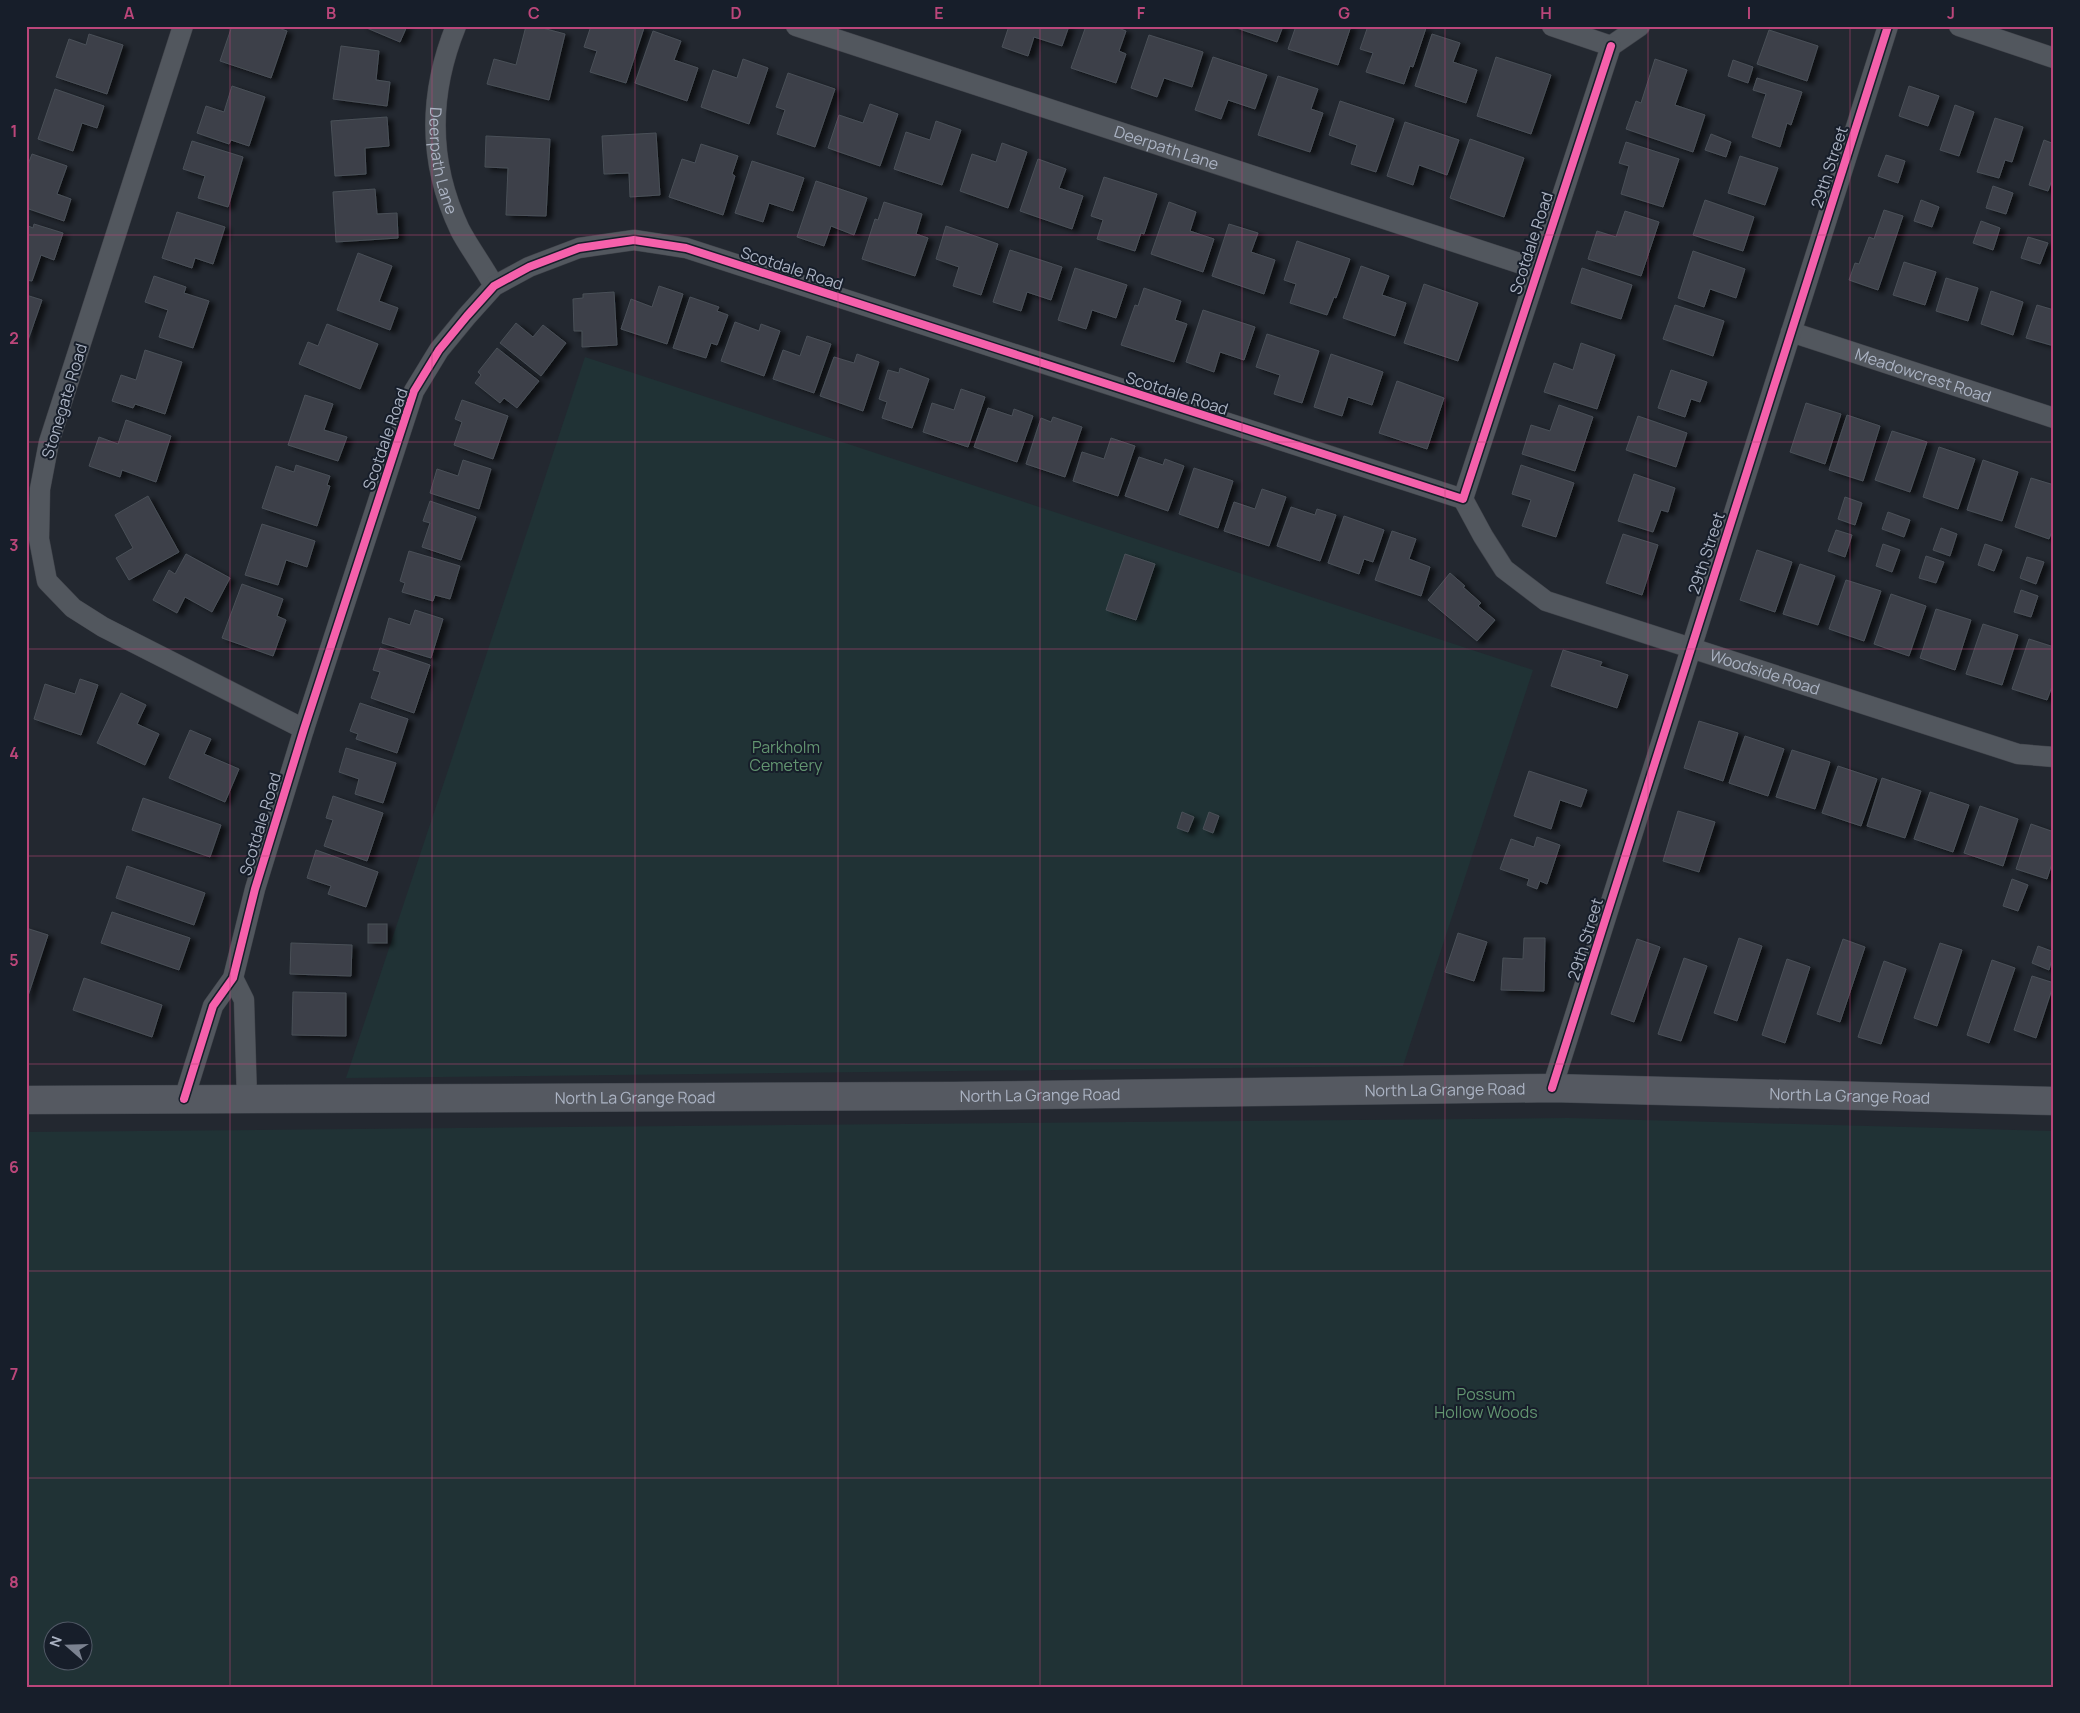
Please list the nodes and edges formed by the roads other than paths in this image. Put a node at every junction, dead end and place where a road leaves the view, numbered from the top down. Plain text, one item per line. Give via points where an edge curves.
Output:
1 (183, 26) edge
2 (456, 26) edge
3 (796, 26) edge
4 (1552, 26) edge
5 (1640, 26) edge
6 (1888, 26) edge
7 (1960, 26) edge
8 (1611, 46) junction
9 (2054, 58) edge
10 (1537, 269) junction
11 (494, 286) junction
12 (1791, 332) junction
13 (2054, 418) edge
14 (1463, 500) junction
15 (1690, 648) junction
16 (304, 730) junction
17 (2054, 757) edge
18 (233, 978) junction
19 (1552, 1088) junction
20 (247, 1099) junction
21 (26, 1100) edge
22 (184, 1100) junction
23 (2054, 1101) edge

1 - 16 street, Stonegate Road via 49,442 40,489 39,538 47,581 73,608 103,627
2 - 11 street, Deerpath Lane via 440,75 436,104 439,169 460,230
3 - 10 street, Deerpath Lane
4 - 8 street
5 - 8 street
6 - 12 street, 29th Street
7 - 9 street
8 - 10 street, Scotdale Road
10 - 14 street, Scotdale Road
11 - 14 street, Scotdale Road via 529,267 579,248 634,240 686,248
11 - 16 street, Scotdale Road via 439,350 414,391
12 - 13 street, Meadowcrest Road
12 - 15 street, 29th Street
14 - 15 street, Woodside Road via 1504,569 1546,601
15 - 17 street, Woodside Road via 2018,754
15 - 19 street, 29th Street
16 - 18 street, Scotdale Road via 255,889
18 - 20 street via 244,1000
18 - 22 street, Scotdale Road via 213,1006
19 - 20 main road, North La Grange Road via 970,1096
19 - 23 main road, North La Grange Road
20 - 22 main road, North La Grange Road
21 - 22 main road, North La Grange Road

